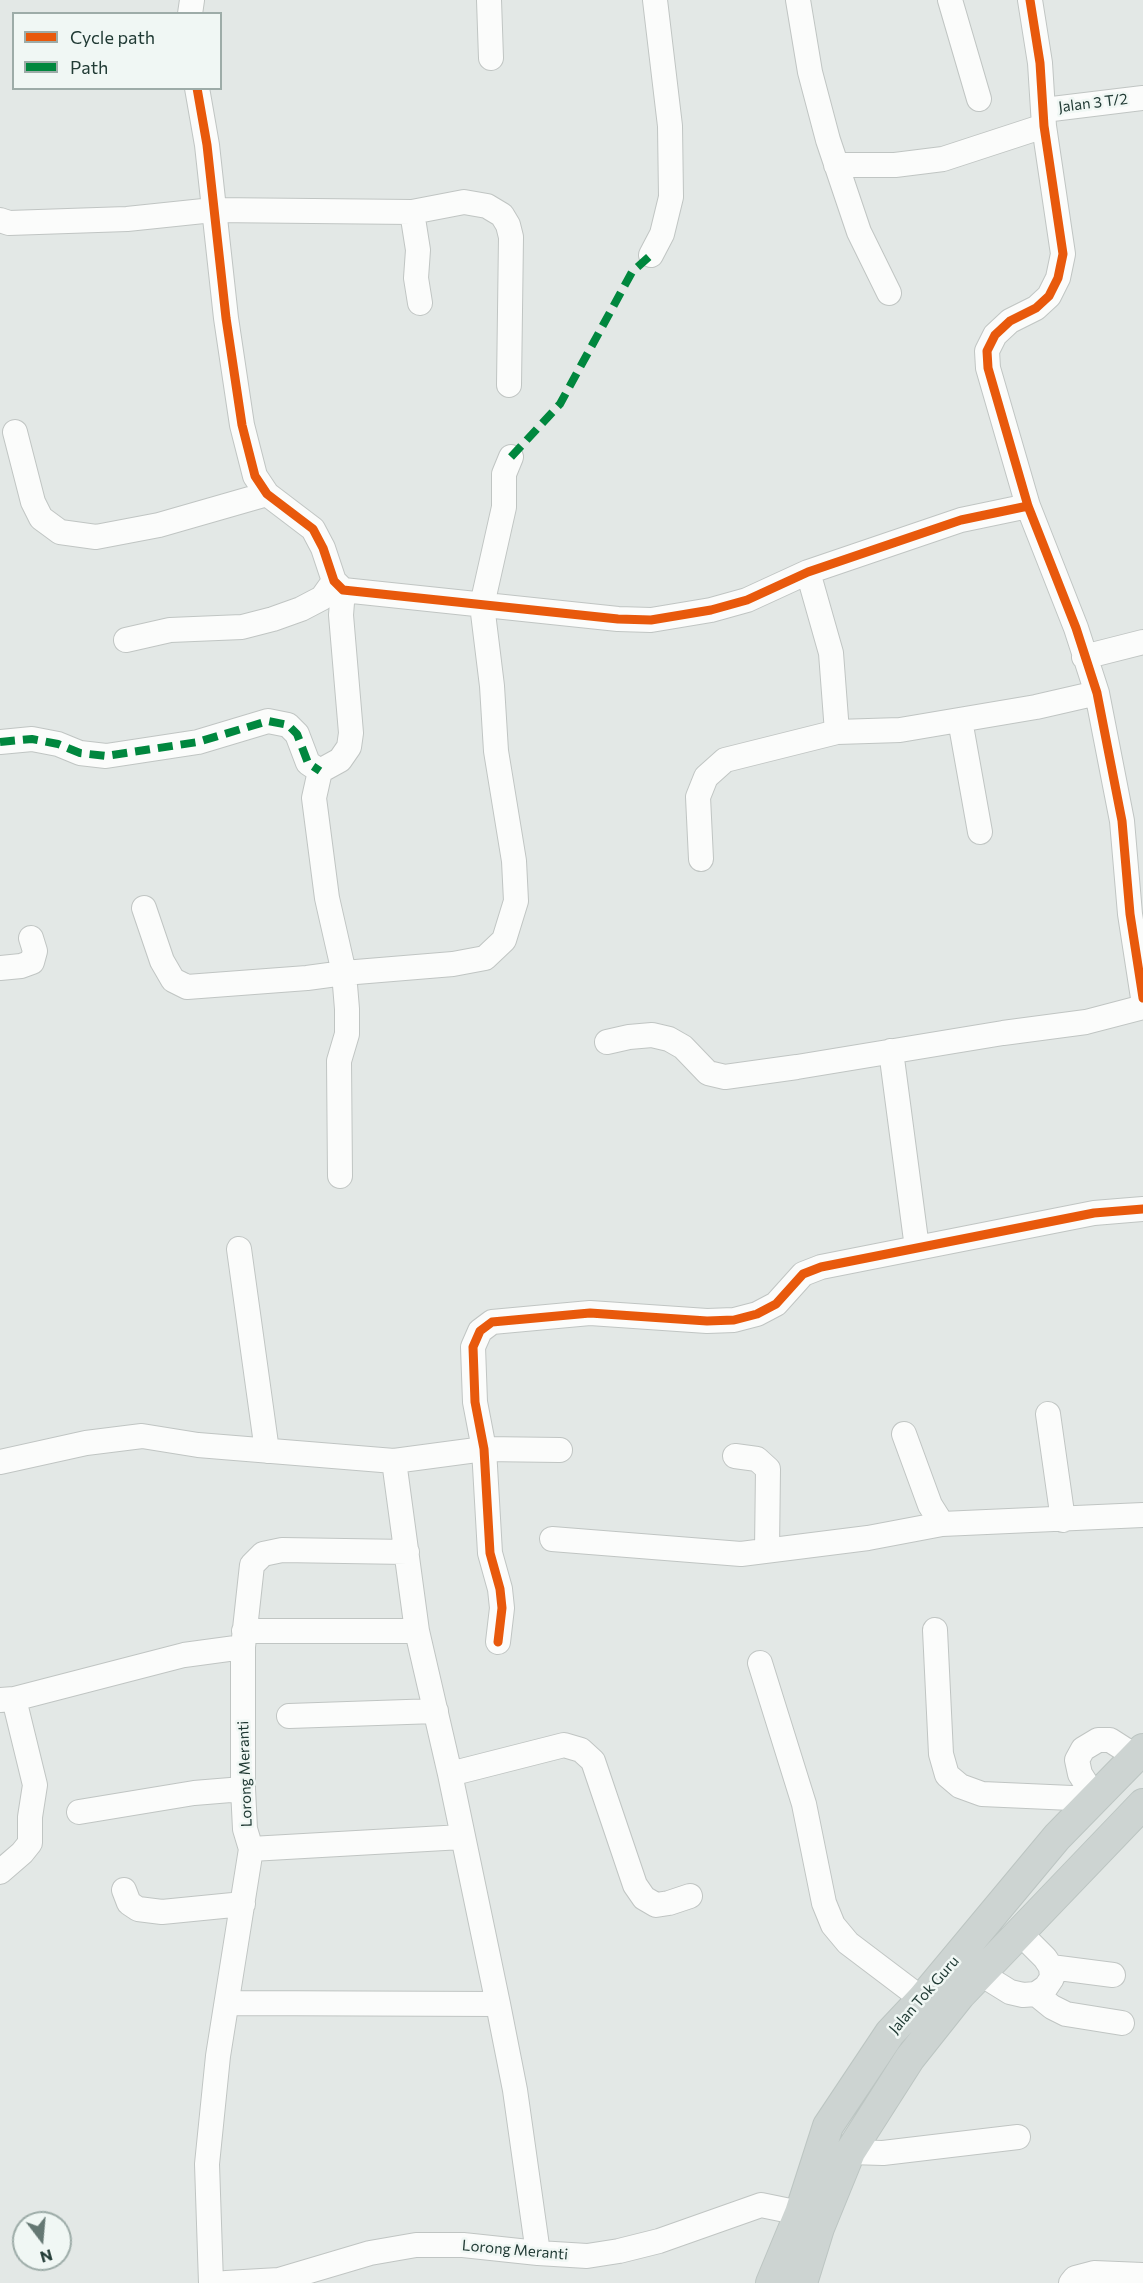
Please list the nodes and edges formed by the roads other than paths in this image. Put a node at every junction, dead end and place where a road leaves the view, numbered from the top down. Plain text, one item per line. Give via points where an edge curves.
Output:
1 (489, 0) edge
2 (655, 0) edge
3 (798, 0) edge
4 (950, 0) edge
5 (1029, 0) edge
6 (491, 58) dead end
7 (197, 90) edge
8 (1143, 98) edge
9 (979, 99) dead end
10 (1044, 118) junction
11 (836, 165) junction
12 (213, 210) junction
13 (411, 212) junction
14 (0, 220) edge
15 (651, 255) dead end
16 (889, 293) dead end
17 (420, 303) dead end
18 (509, 385) dead end
19 (15, 432) dead end
20 (511, 457) dead end
21 (267, 494) junction
22 (1028, 506) junction
23 (808, 572) junction
24 (338, 585) junction
25 (482, 605) junction
26 (126, 640) dead end
27 (1143, 642) edge
28 (1084, 657) junction
29 (1097, 693) junction
30 (960, 720) junction
31 (837, 732) junction
32 (0, 742) edge
33 (320, 771) junction
34 (980, 832) dead end
35 (701, 859) dead end
36 (144, 908) dead end
37 (1137, 913) edge
38 (31, 938) dead end
39 (0, 968) edge
40 (344, 973) junction
41 (1143, 998) edge
42 (1143, 1007) edge
43 (607, 1042) dead end
44 (891, 1051) junction
45 (340, 1176) dead end
46 (1143, 1209) edge
47 (917, 1248) junction
48 (239, 1249) dead end
49 (1048, 1414) dead end
50 (904, 1434) dead end
51 (484, 1449) junction
52 (560, 1450) dead end
53 (267, 1451) junction
54 (735, 1456) dead end
55 (394, 1461) junction
56 (0, 1462) edge
57 (1143, 1515) edge
58 (1063, 1520) junction
59 (942, 1524) junction
60 (552, 1539) dead end
61 (767, 1550) junction
62 (407, 1552) junction
63 (417, 1630) junction
64 (935, 1630) dead end
65 (244, 1639) junction
66 (498, 1642) dead end
67 (760, 1663) dead end
68 (7, 1699) edge
69 (436, 1711) junction
70 (289, 1716) dead end
71 (1139, 1752) edge
72 (450, 1774) junction
73 (243, 1789) junction
74 (1096, 1797) junction
75 (1143, 1804) edge
76 (79, 1812) dead end
77 (462, 1837) junction
78 (251, 1849) junction
79 (0, 1872) edge
80 (124, 1890) dead end
81 (690, 1896) dead end
82 (243, 1904) junction
83 (1020, 1933) junction
84 (1051, 1967) junction
85 (981, 1974) junction
86 (1113, 1975) dead end
87 (1036, 1994) junction
88 (922, 1999) junction
89 (227, 2003) junction
90 (498, 2004) junction
91 (1122, 2023) dead end
92 (1018, 2137) dead end
93 (850, 2152) junction
94 (800, 2213) junction
95 (538, 2253) junction
96 (1143, 2275) edge
97 (280, 2281) edge
98 (211, 2283) edge
99 (226, 2283) edge
100 (771, 2283) edge
101 (802, 2283) edge
102 (1071, 2283) edge

1 - 6 street
2 - 15 street via 670,126 671,197 662,234
3 - 11 street via 810,72
4 - 9 street
5 - 10 street
7 - 12 street
8 - 10 street, Jalan 3 T/2
10 - 11 street, Jalan 3 T/2 via 944,159 895,165
10 - 22 street via 1063,254 1058,278 1049,296 1036,308 1010,321 995,335 987,351 988,368
11 - 16 street via 860,232
12 - 13 street
12 - 14 street via 127,219 9,223
12 - 21 street via 242,425 255,476
13 - 17 street via 418,250 416,278
13 - 18 street via 464,202 487,206 502,215 508,225
19 - 21 street via 33,502 41,518 60,532 96,537 159,525
20 - 25 street via 504,474 504,507
21 - 24 street via 313,529
22 - 23 street via 962,520
22 - 28 street
23 - 25 street via 747,600 651,620
23 - 31 street via 831,653
24 - 25 street
24 - 26 street via 301,609 273,619 242,627 171,630
24 - 33 street via 351,733 349,747 340,760
25 - 40 street via 496,752 514,861 516,901 504,940 485,958
27 - 28 street
28 - 29 street
29 - 30 street
29 - 37 street
30 - 31 street via 900,730
30 - 34 street
31 - 35 street via 725,760 706,777 698,797
32 - 33 street via 32,739 106,756 198,742 268,721 288,725 297,734 308,763
33 - 40 street via 315,798 327,898
36 - 40 street via 162,961 173,980 187,987
37 - 41 street
38 - 39 street via 32,962
40 - 45 street via 347,1034 339,1061
42 - 44 street via 1086,1022
43 - 44 street via 652,1035 669,1039 683,1047 708,1073 725,1077
44 - 47 street
46 - 47 street via 1094,1213
47 - 51 street via 803,1274 776,1304 734,1320 590,1313 492,1322 480,1330 473,1347 475,1402
48 - 53 street
49 - 58 street
50 - 59 street via 930,1505
51 - 52 street
51 - 55 street
51 - 66 street via 490,1552 501,1598
53 - 55 street
53 - 56 street via 142,1436 86,1443
54 - 61 street via 757,1459 768,1469
55 - 62 street
57 - 58 street
58 - 59 street
59 - 61 street
60 - 61 street via 741,1554
62 - 63 street
62 - 65 street, Lorong Meranti via 282,1550 264,1554 252,1565
63 - 65 street
63 - 69 street
64 - 74 street via 941,1754 947,1775 960,1786 982,1794
65 - 68 street
65 - 73 street, Lorong Meranti
67 - 88 street via 804,1804 824,1903 833,1925 848,1943
68 - 79 street via 35,1785 30,1843
69 - 70 street
69 - 72 street
71 - 74 main road, Jalan Tok Guru
71 - 74 street via 1110,1740 1098,1740 1083,1749 1077,1760 1080,1774
72 - 77 street
72 - 81 street via 564,1745 580,1750 593,1761 644,1898 656,1905
73 - 76 street
73 - 78 street, Lorong Meranti via 245,1829
74 - 88 main road, Jalan Tok Guru via 1057,1837
75 - 83 main road, Jalan Tok Guru
77 - 78 street
77 - 90 street
78 - 82 street, Lorong Meranti
80 - 82 street via 129,1903 138,1909 162,1912
82 - 89 street, Lorong Meranti
83 - 84 street
83 - 85 main road, Jalan Tok Guru
84 - 86 street
84 - 87 street via 1052,1978
85 - 87 street via 1010,1992
85 - 93 main road, Jalan Tok Guru via 910,2058
87 - 91 street via 1066,2014
88 - 94 main road, Jalan Tok Guru via 890,2033 828,2126
89 - 90 street
89 - 98 street, Lorong Meranti via 207,2164
90 - 95 street via 515,2090
92 - 93 street via 883,2153
93 - 101 main road, Jalan Tok Guru
94 - 95 street, Lorong Meranti via 761,2205 619,2251 587,2256
94 - 100 main road, Jalan Tok Guru
95 - 97 street, Lorong Meranti via 463,2245 416,2245 370,2253
96 - 102 street via 1094,2272
97 - 99 street, Lorong Meranti

